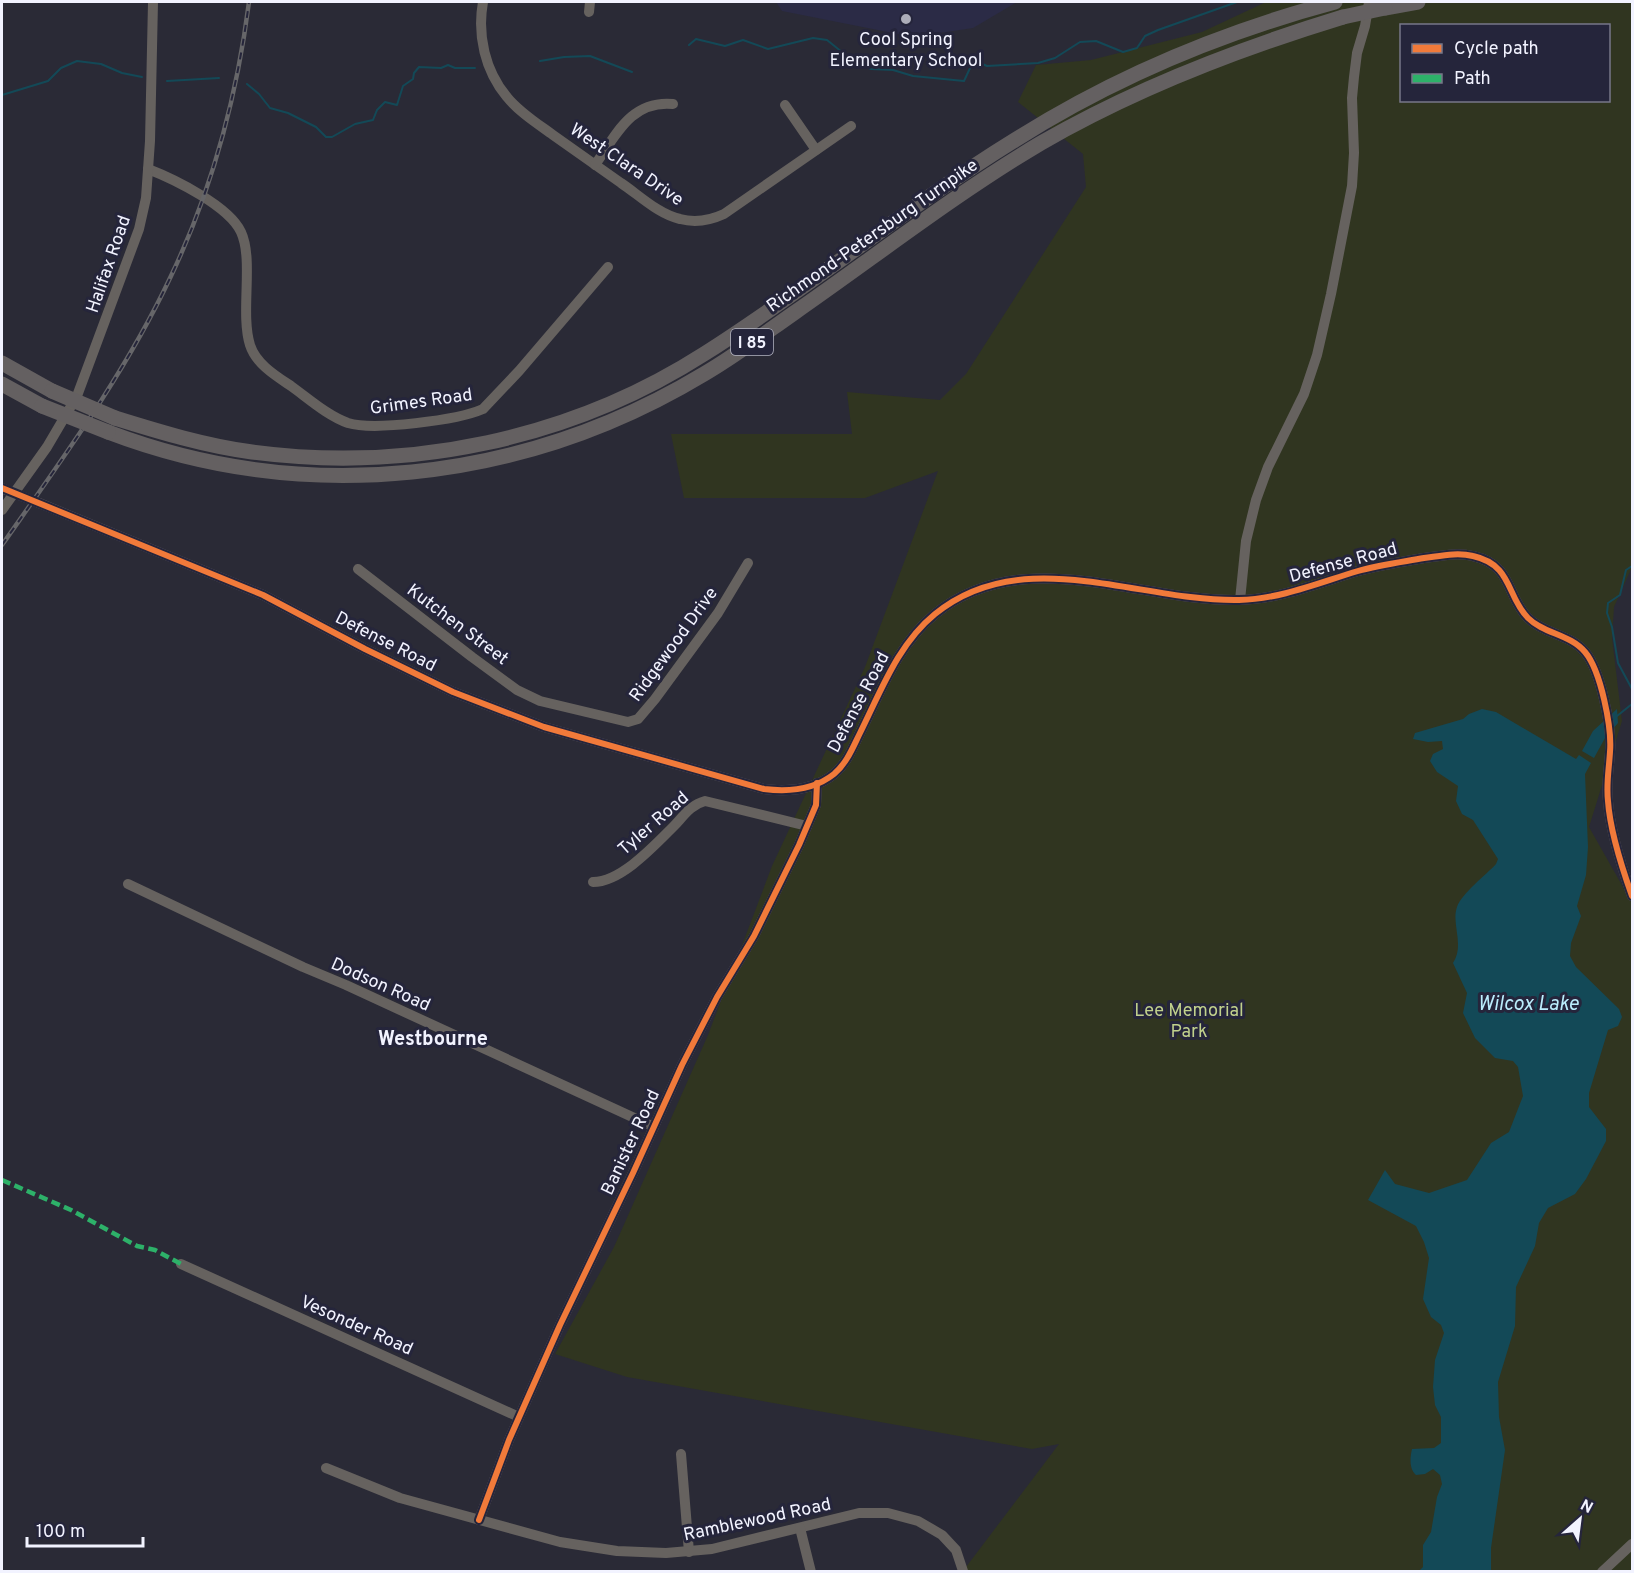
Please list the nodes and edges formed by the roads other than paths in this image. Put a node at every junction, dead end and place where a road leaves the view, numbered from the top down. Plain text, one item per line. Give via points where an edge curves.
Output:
1 (153, 2) edge
2 (483, 2) edge
3 (1335, 2) edge
4 (1369, 2) edge
5 (1418, 2) edge
6 (673, 104) dead end
7 (785, 105) dead end
8 (851, 126) dead end
9 (816, 150) junction
10 (595, 165) junction
11 (148, 169) junction
12 (608, 267) dead end
13 (2, 363) edge
14 (2, 384) edge
15 (39, 503) tunnel mouth
16 (2, 510) edge
17 (748, 563) dead end
18 (358, 569) dead end
19 (1240, 600) junction
20 (540, 701) junction
21 (531, 722) junction
22 (817, 783) junction
23 (807, 826) junction
24 (593, 882) dead end
25 (128, 884) dead end
26 (1632, 896) edge
27 (654, 1127) junction
28 (181, 1264) dead end
29 (519, 1417) junction
30 (681, 1454) dead end
31 (326, 1467) dead end
32 (479, 1520) junction
33 (800, 1528) junction
34 (1632, 1544) edge
35 (689, 1552) junction
36 (963, 1571) edge
37 (811, 1572) edge
38 (1602, 1572) edge

1 - 11 street, Halifax Road
2 - 10 street, West Clara Drive via 481,25 486,56 507,98
3 - 13 highway, Richmond-Petersburg Turnpike / I 85, bridge via 1207,44 1067,109 967,171 704,355 638,391 573,418 510,437 394,457 333,458 222,447 115,418 52,391
4 - 19 street via 1352,98 1352,186 1329,305 1304,394 1256,500 1246,541
5 - 14 highway, Richmond-Petersburg Turnpike / I 85, bridge via 1342,17 1230,54 1170,78 1073,126 971,188 706,373 633,413 555,443 480,463 395,474 280,473 146,447 42,406
6 - 10 street via 641,109
7 - 9 street
8 - 9 street, West Clara Drive
9 - 10 street, West Clara Drive via 738,206 715,218 691,221 670,216
11 - 12 street, Grimes Road via 204,197 241,232 249,341 254,356 337,418 357,425 442,419 483,409
11 - 16 street, Halifax Road via 139,229 72,405
15 - 21 street, Defense Road via 263,595 431,682
17 - 20 street, Ridgewood Drive via 718,613 638,719 626,722
18 - 20 street, Kutchen Street via 517,690
19 - 22 street, Defense Road via 1038,579 999,582 968,593 936,614 909,641 847,758 836,773
19 - 26 street, Defense Road via 1286,594 1381,566 1446,555 1471,555 1495,566 1526,616 1570,640 1584,651 1596,670 1610,752 1609,810
20 - 21 street
21 - 22 street, Defense Road via 764,789 788,790
22 - 23 street, Banister Road via 816,805
23 - 24 street, Tyler Road via 705,801 692,807 615,877
23 - 27 street, Banister Road via 754,936 702,1025
25 - 27 street, Dodson Road
27 - 29 street, Banister Road
28 - 29 street, Vesonder Road
29 - 32 street, Banister Road
30 - 35 street
31 - 32 street, Ramblewood Road via 400,1498
32 - 35 street, Ramblewood Road via 589,1548
33 - 35 street, Ramblewood Road
33 - 36 street, Ramblewood Road via 859,1513 904,1516 932,1528 950,1542
33 - 37 street
34 - 38 street

